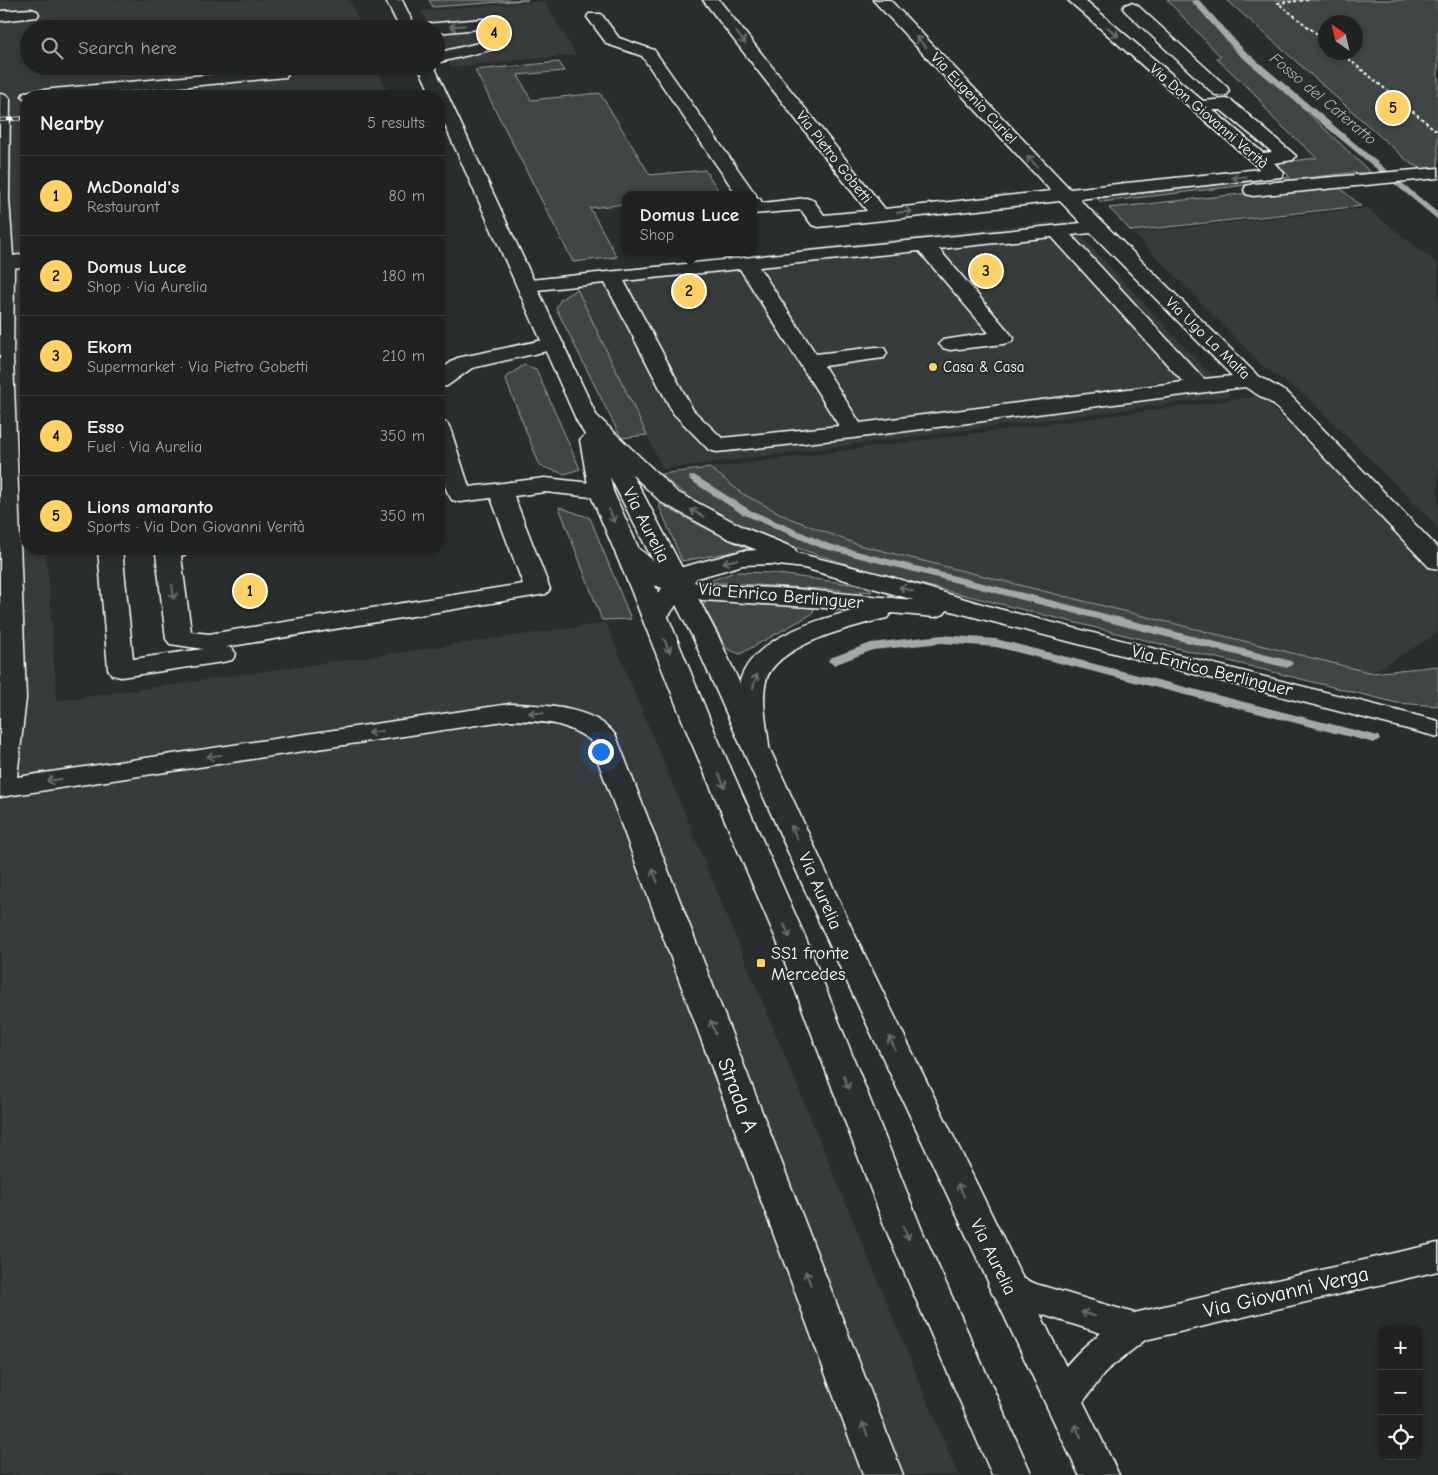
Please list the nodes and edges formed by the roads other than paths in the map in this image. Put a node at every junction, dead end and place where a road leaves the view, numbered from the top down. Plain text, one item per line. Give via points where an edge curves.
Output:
1 (710, 0) edge
2 (881, 0) edge
3 (1076, 0) edge
4 (398, 1) edge
5 (1131, 8) dead end
6 (30, 14) dead end
7 (0, 16) edge
8 (595, 17) dead end
9 (405, 20) edge
10 (445, 27) edge
11 (1179, 52) junction
12 (445, 56) edge
13 (1140, 56) junction
14 (217, 75) edge
15 (430, 75) edge
16 (84, 90) edge
17 (216, 90) edge
18 (437, 90) edge
19 (1221, 91) dead end
20 (20, 97) edge
21 (0, 99) edge
22 (1198, 106) junction
23 (445, 107) edge
24 (1258, 159) junction
25 (1438, 173) edge
26 (744, 191) edge
27 (0, 199) edge
28 (1072, 202) junction
29 (757, 209) edge
30 (880, 215) junction
31 (1096, 226) junction
32 (1056, 230) junction
33 (924, 244) junction
34 (10, 262) edge
35 (746, 263) junction
36 (612, 277) junction
37 (527, 285) junction
38 (553, 344) junction
39 (950, 344) dead end
40 (876, 353) dead end
41 (1, 359) edge
42 (810, 361) junction
43 (445, 377) edge
44 (1248, 380) junction
45 (1198, 386) junction
46 (587, 419) junction
47 (853, 431) junction
48 (445, 465) edge
49 (500, 490) junction
50 (601, 491) junction
51 (450, 496) edge
52 (627, 551) junction
53 (110, 555) edge
54 (168, 555) edge
55 (805, 561) junction
56 (1438, 562) edge
57 (4, 565) edge
58 (677, 585) junction
59 (930, 609) junction
60 (391, 613) junction
61 (986, 613) junction
62 (654, 616) junction
63 (1438, 729) edge
64 (755, 746) junction
65 (1, 788) edge
66 (1438, 1257) edge
67 (1006, 1285) junction
68 (1134, 1328) junction
69 (1063, 1399) junction
70 (883, 1475) edge
71 (1012, 1475) edge
72 (1099, 1475) edge

1 -> 30 street, Via Pietro Gobetti
28 -> 2 street, Via Eugenio Curiel
3 -> 13 street, Via Don Giovanni Verità
4 - 9 street
5 - 11 street
6 - 7 street
8 - 26 street via 612,41 648,53
12 -> 10 street via 492,45 484,24
11 - 13 street
11 - 19 street
13 - 22 street, Via Don Giovanni Verità
14 - 16 street
14 - 17 street
15 - 18 street, Via Aurelia
20 - 21 street
21 - 27 street
22 - 24 street, Via Don Giovanni Verità
22 - 24 street via 1226,104 1287,156
23 - 37 street, Via Aurelia
24 -> 28 street, Via Don Giovanni Verità via 1275,173
25 - 28 street
27 - 34 street
30 -> 28 street, Via Pietro Gobetti
28 - 31 street, Via Ugo La Malfa
29 - 30 street via 806,204 819,221
31 - 32 street
31 - 44 street, Via Ugo La Malfa
32 - 33 street
32 - 45 street
33 - 35 street
33 - 39 street via 1004,338
34 - 41 street
35 - 36 street
35 - 42 street
36 - 37 street
36 - 47 street via 684,413 718,445
37 - 38 street, Via Aurelia
38 - 43 street via 465,363
38 - 46 street, Via Aurelia
40 - 42 street
41 - 57 street
42 - 47 street
44 - 45 street
44 - 56 street, Via Ugo La Malfa via 1281,399
45 - 47 street
46 - 50 street, Via Aurelia
55 -> 46 street, Via Enrico Berlinguer via 736,533 669,497
46 - 58 street, Via Aurelia via 628,488
48 - 51 street
49 - 50 street via 545,485
49 - 51 street
49 - 60 street via 536,589
50 -> 52 street, Via Aurelia
52 - 58 street via 652,574
52 - 62 street, Via Aurelia
53 - 60 street via 120,669 328,639
54 -> 60 street via 179,639 209,642
55 -> 58 street, Via Enrico Berlinguer via 742,558 688,573
61 -> 55 street, Via Enrico Berlinguer
57 - 65 street via 13,698
58 - 59 street, Via Enrico Berlinguer via 702,592
58 - 62 street
58 - 64 street, Via Aurelia via 706,638
59 - 61 street, Via Enrico Berlinguer
64 -> 59 street, Via Enrico Berlinguer via 753,679 764,661 792,642 833,623 870,614
61 - 63 street, Via Enrico Berlinguer
62 -> 71 street, Via Aurelia via 791,940 904,1230
67 -> 64 street, Via Aurelia via 839,933
70 -> 65 street, Strada A via 602,736 584,723 553,714 510,712
66 - 68 street, Via Giovanni Verga
68 -> 67 street, Via Giovanni Verga via 1024,1295
67 - 69 street, Via Aurelia
68 - 69 street, Via Giovanni Verga via 1094,1359
72 -> 69 street, Via Aurelia

